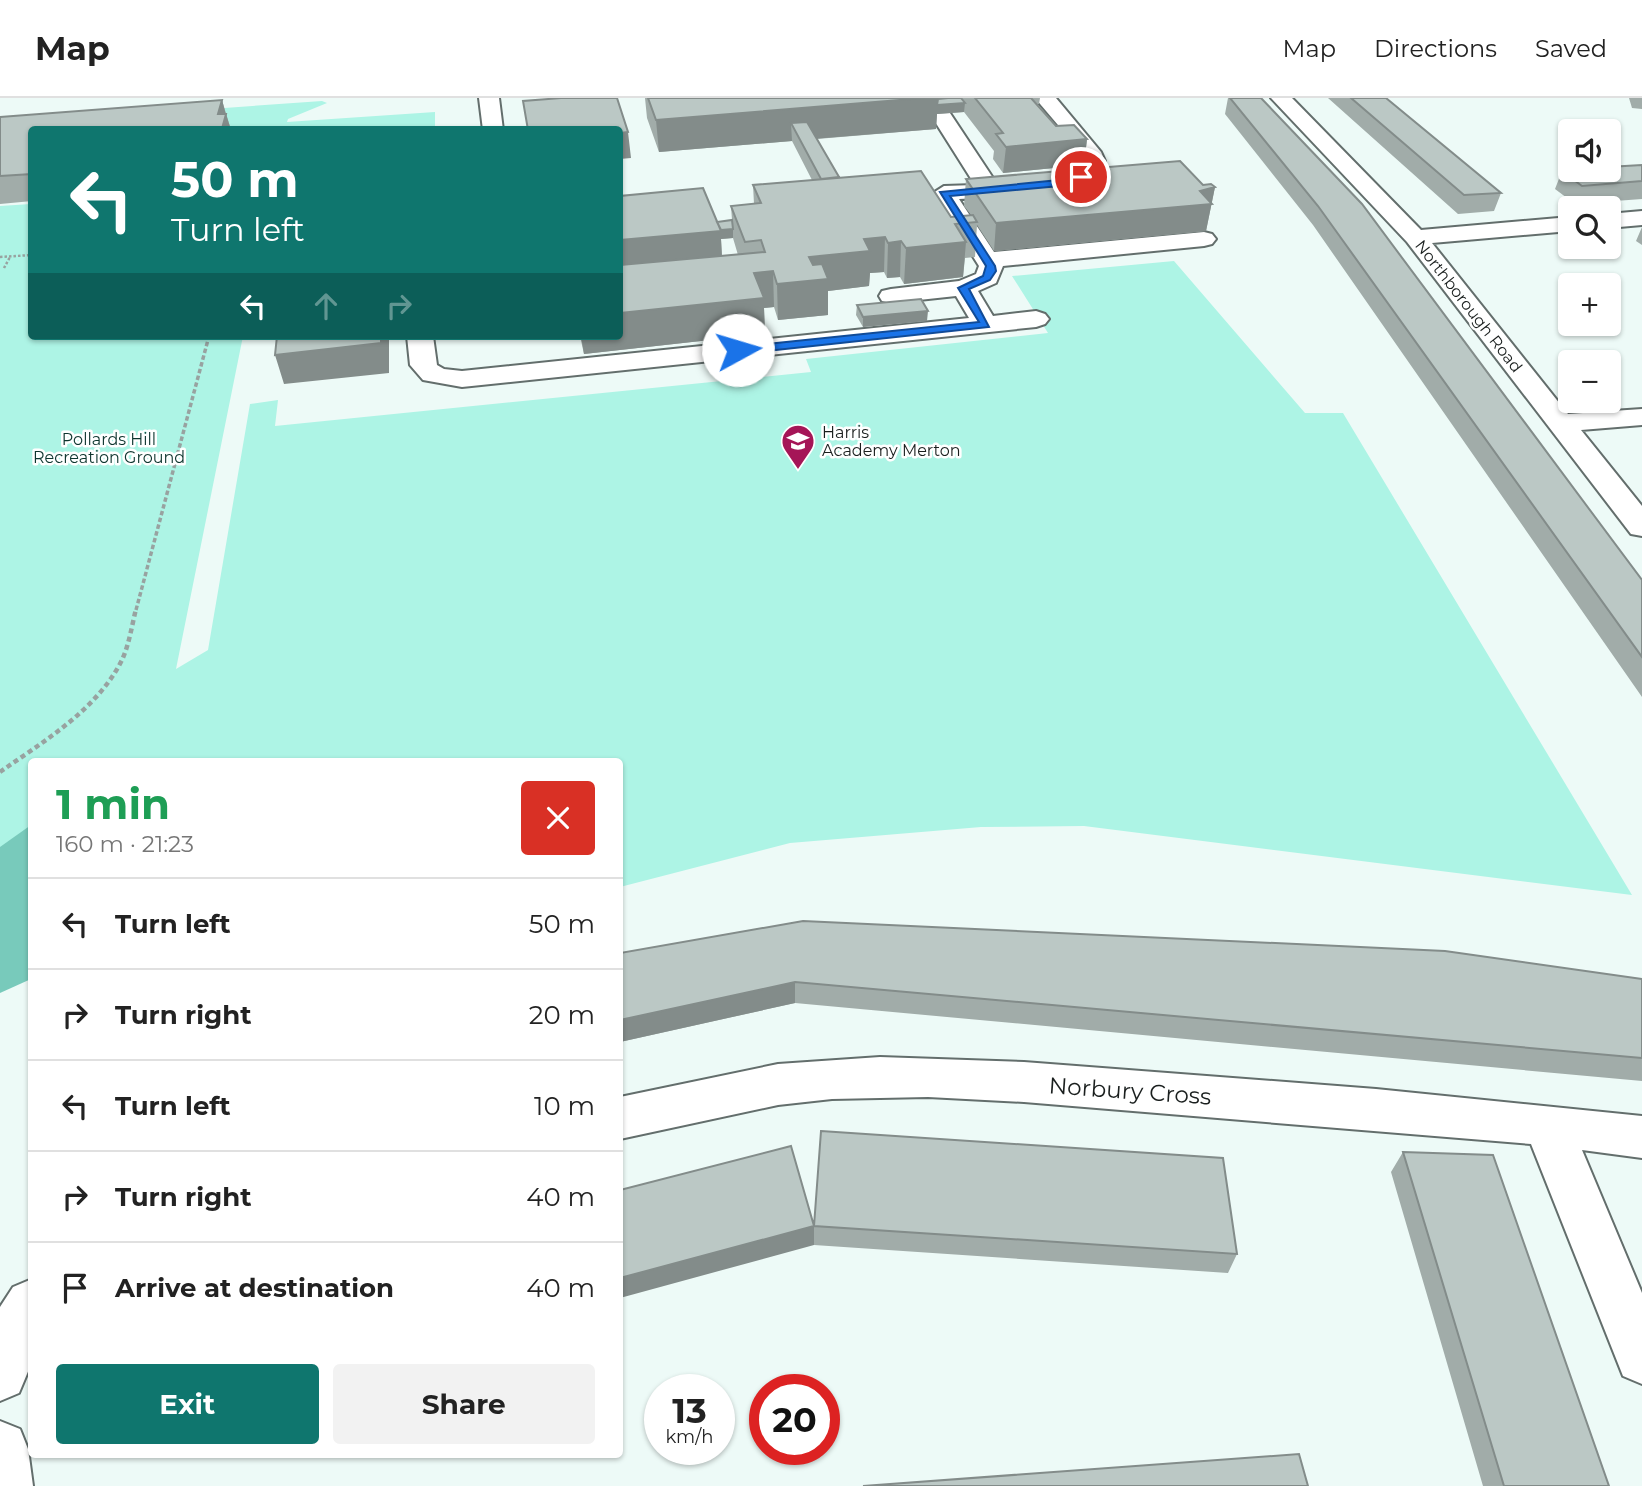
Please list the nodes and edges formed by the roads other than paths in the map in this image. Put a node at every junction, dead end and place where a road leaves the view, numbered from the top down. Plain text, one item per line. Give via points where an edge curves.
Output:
1 (489, 98) edge
2 (930, 98) edge
3 (1045, 98) edge
4 (1281, 98) edge
5 (492, 126) edge
6 (989, 189) junction
7 (1642, 218) edge
8 (1621, 220) edge
9 (1558, 225) edge
10 (1415, 237) junction
11 (1204, 239) edge
12 (987, 260) junction
13 (964, 288) junction
14 (891, 296) dead end
15 (1037, 319) dead end
16 (985, 324) junction
17 (420, 340) edge
18 (1642, 417) edge
19 (1560, 423) junction
20 (1642, 527) edge
21 (623, 1117) edge
22 (1547, 1125) junction
23 (1642, 1137) edge
24 (28, 1311) edge
25 (1642, 1357) edge
26 (0, 1374) edge
27 (0, 1449) edge
28 (4, 1486) edge

1 - 5 street
2 - 6 street
3 - 6 street via 1093,152 1094,168 1070,181
4 - 10 street, Northborough Road
6 - 12 street via 944,194
7 - 8 street
9 - 10 street
10 - 19 street, Northborough Road
11 - 12 street
12 - 13 street via 991,271 987,278
13 - 14 street
13 - 16 street
15 - 16 street
16 - 17 street via 462,379 426,370 421,364
18 - 19 street
19 - 20 street, Northborough Road
21 - 22 street, Norbury Cross via 737,1090 810,1080 887,1078 1415,1112
22 - 23 street, Norbury Cross
22 - 25 street
24 - 26 street
27 - 28 street

